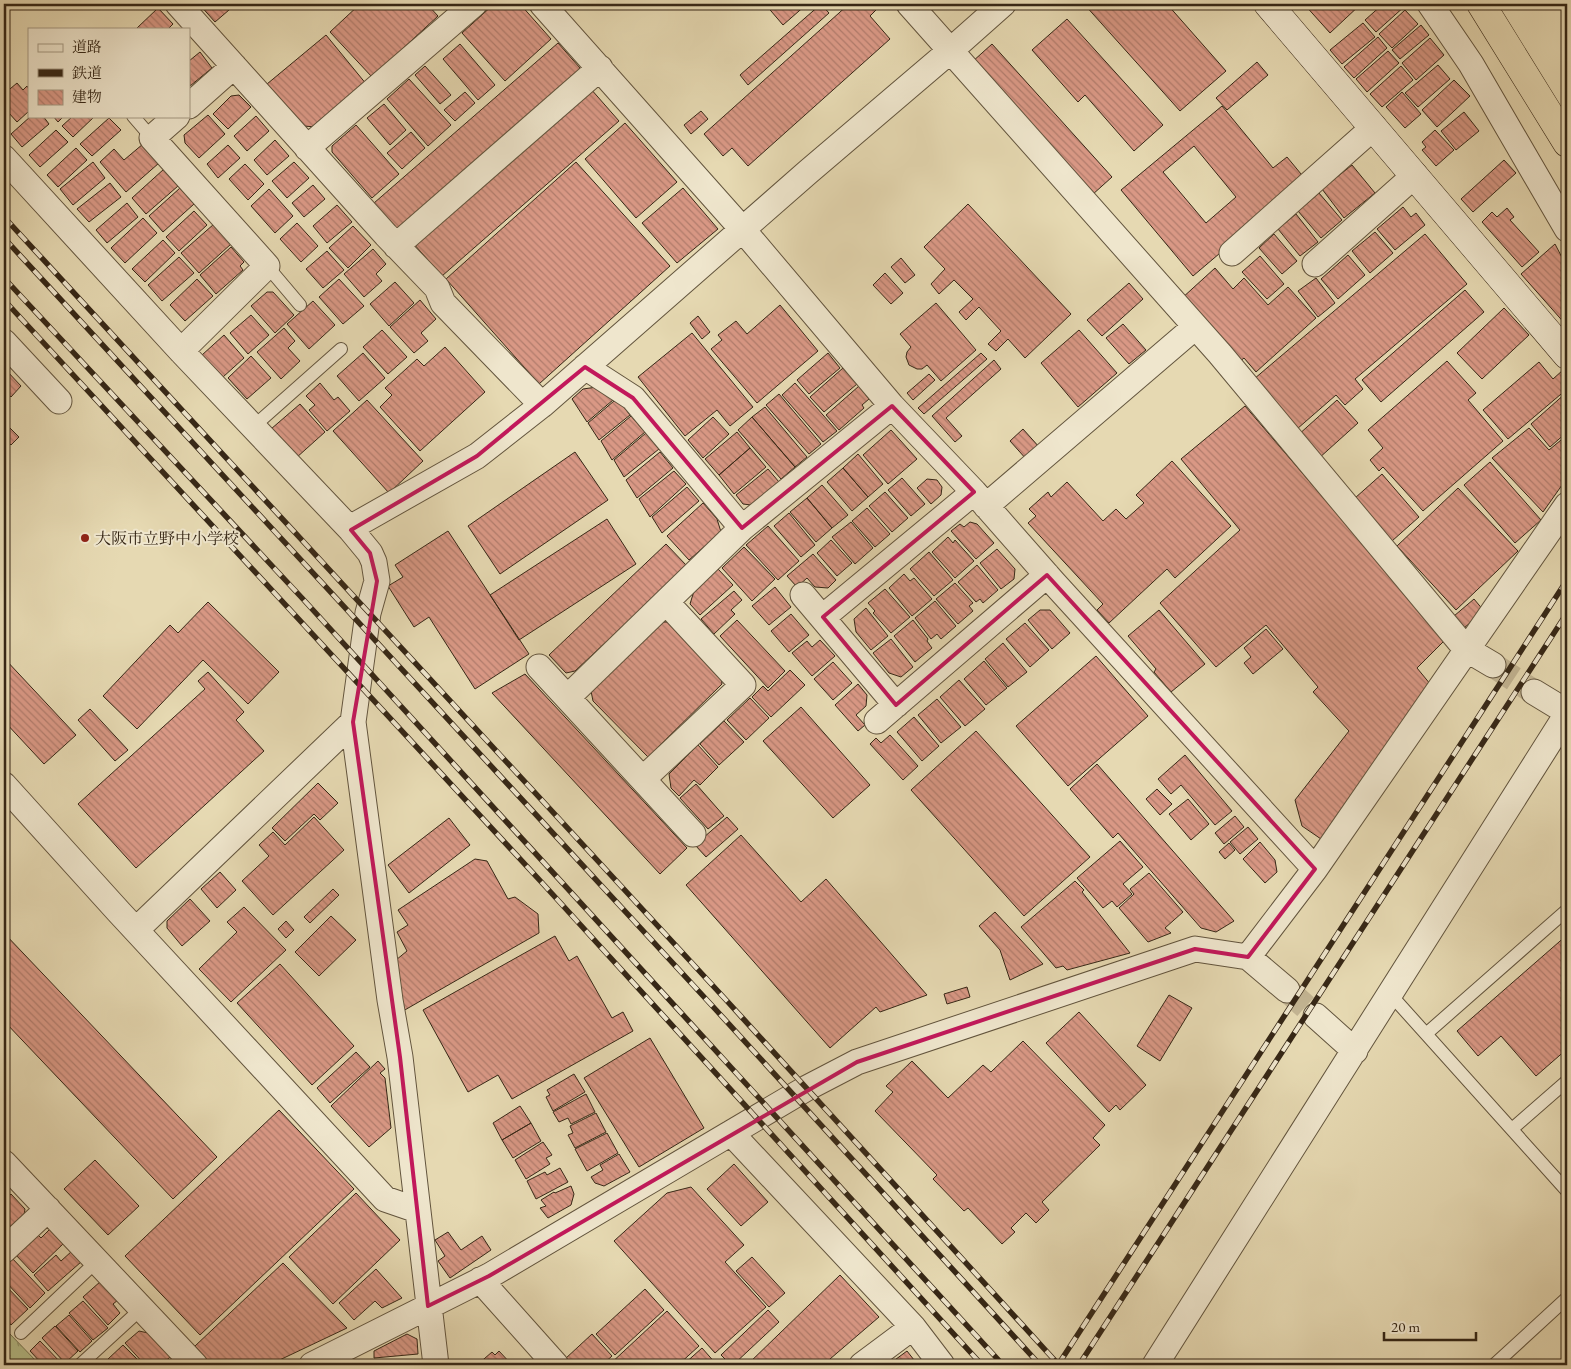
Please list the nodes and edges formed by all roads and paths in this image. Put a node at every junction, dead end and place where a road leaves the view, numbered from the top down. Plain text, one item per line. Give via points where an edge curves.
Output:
1 (178, 4) edge
2 (474, 4) edge
3 (542, 4) edge
4 (909, 4) edge
5 (1003, 4) edge
6 (1268, 4) edge
7 (1481, 4) edge
8 (1441, 7) edge
9 (950, 51) junction
10 (234, 66) junction
11 (600, 68) junction
12 (190, 105) edge
13 (135, 118) edge
14 (175, 118) edge
15 (1374, 128) junction
16 (152, 138) junction
17 (1567, 143) edge
18 (307, 148) junction
19 (4, 158) edge
20 (1414, 175) junction
21 (1567, 229) edge
22 (744, 230) junction
23 (396, 246) junction
24 (1232, 252) dead end
25 (1315, 264) dead end
26 (267, 266) junction
27 (300, 305) dead end
28 (1195, 327) junction
29 (4, 342) edge
30 (341, 349) dead end
31 (181, 351) junction
32 (1567, 355) edge
33 (586, 367) junction
34 (60, 400) dead end
35 (542, 405) junction
36 (892, 406) junction
37 (253, 427) junction
38 (980, 499) junction
39 (1567, 505) edge
40 (742, 528) junction
41 (351, 530) junction
42 (1047, 575) junction
43 (803, 595) dead end
44 (666, 602) junction
45 (822, 617) junction
46 (1466, 649) junction
47 (1493, 665) tunnel mouth
48 (539, 666) dead end
49 (1534, 692) tunnel mouth
50 (568, 697) junction
51 (896, 705) junction
52 (1567, 713) edge
53 (877, 721) dead end
54 (353, 722) junction
55 (642, 779) junction
56 (4, 784) edge
57 (693, 834) dead end
58 (1315, 869) junction
59 (1567, 910) edge
60 (136, 930) junction
61 (1248, 957) junction
62 (1286, 990) tunnel mouth
63 (1391, 995) junction
64 (1316, 1016) tunnel mouth
65 (1426, 1034) junction
66 (1355, 1051) junction
67 (1567, 1081) edge
68 (1512, 1129) junction
69 (731, 1133) junction
70 (4, 1163) edge
71 (1567, 1190) edge
72 (48, 1210) junction
73 (417, 1210) junction
74 (4, 1250) edge
75 (97, 1261) junction
76 (480, 1280) junction
77 (1567, 1298) edge
78 (428, 1306) junction
79 (141, 1309) junction
80 (913, 1327) junction
81 (21, 1333) dead end
82 (80, 1365) edge
83 (194, 1365) edge
84 (312, 1365) edge
85 (436, 1365) edge
86 (556, 1365) edge
87 (862, 1365) edge
88 (942, 1365) edge
89 (1155, 1365) edge
90 (1494, 1365) edge

1 - 10 street
2 - 18 street
3 - 11 street
4 - 9 street
5 - 9 street
6 - 15 street
7 - 17 highway
8 - 21 street
9 - 22 street
9 - 28 street
10 - 12 street
10 - 18 street
11 - 22 street
11 - 23 street
13 - 16 lane
14 - 16 street
15 - 20 street
15 - 24 street
16 - 26 street
18 - 23 street
19 - 31 street
20 - 25 street
20 - 32 street
22 - 33 street
22 - 36 street
23 - 35 street via 437,288 443,304
26 - 27 lane
26 - 31 street
28 - 38 street
28 - 46 street
29 - 34 street
30 - 37 lane
31 - 37 street
33 - 35 street
33 - 40 street via 633,398
35 - 41 street via 477,456
36 - 38 street
36 - 40 street
37 - 41 street
38 - 42 street
38 - 45 street
39 - 46 street
40 - 44 street
41 - 54 street via 370,553 377,581 368,613
42 - 51 street
42 - 58 street
43 - 45 street
44 - 50 street
44 - 55 street via 743,684
45 - 51 street
46 - 47 street
46 - 58 street
48 - 50 street
49 - 52 street
50 - 55 street
51 - 53 street
52 - 63 street
54 - 60 street
54 - 73 street via 400,1057
55 - 57 street
56 - 60 street
58 - 61 street
59 - 65 lane
60 - 73 street via 385,1199
61 - 62 street
61 - 69 street via 1195,949 856,1062
63 - 65 lane
63 - 66 street
64 - 66 street
65 - 68 lane
66 - 89 street
67 - 68 lane
68 - 71 lane
69 - 76 street
69 - 80 street
70 - 72 street
72 - 74 street
72 - 75 street
73 - 78 street
75 - 79 street
75 - 81 lane
76 - 78 street
76 - 86 street
77 - 90 lane
78 - 84 street
78 - 85 street
79 - 82 lane
79 - 83 street
80 - 87 street
80 - 88 street

